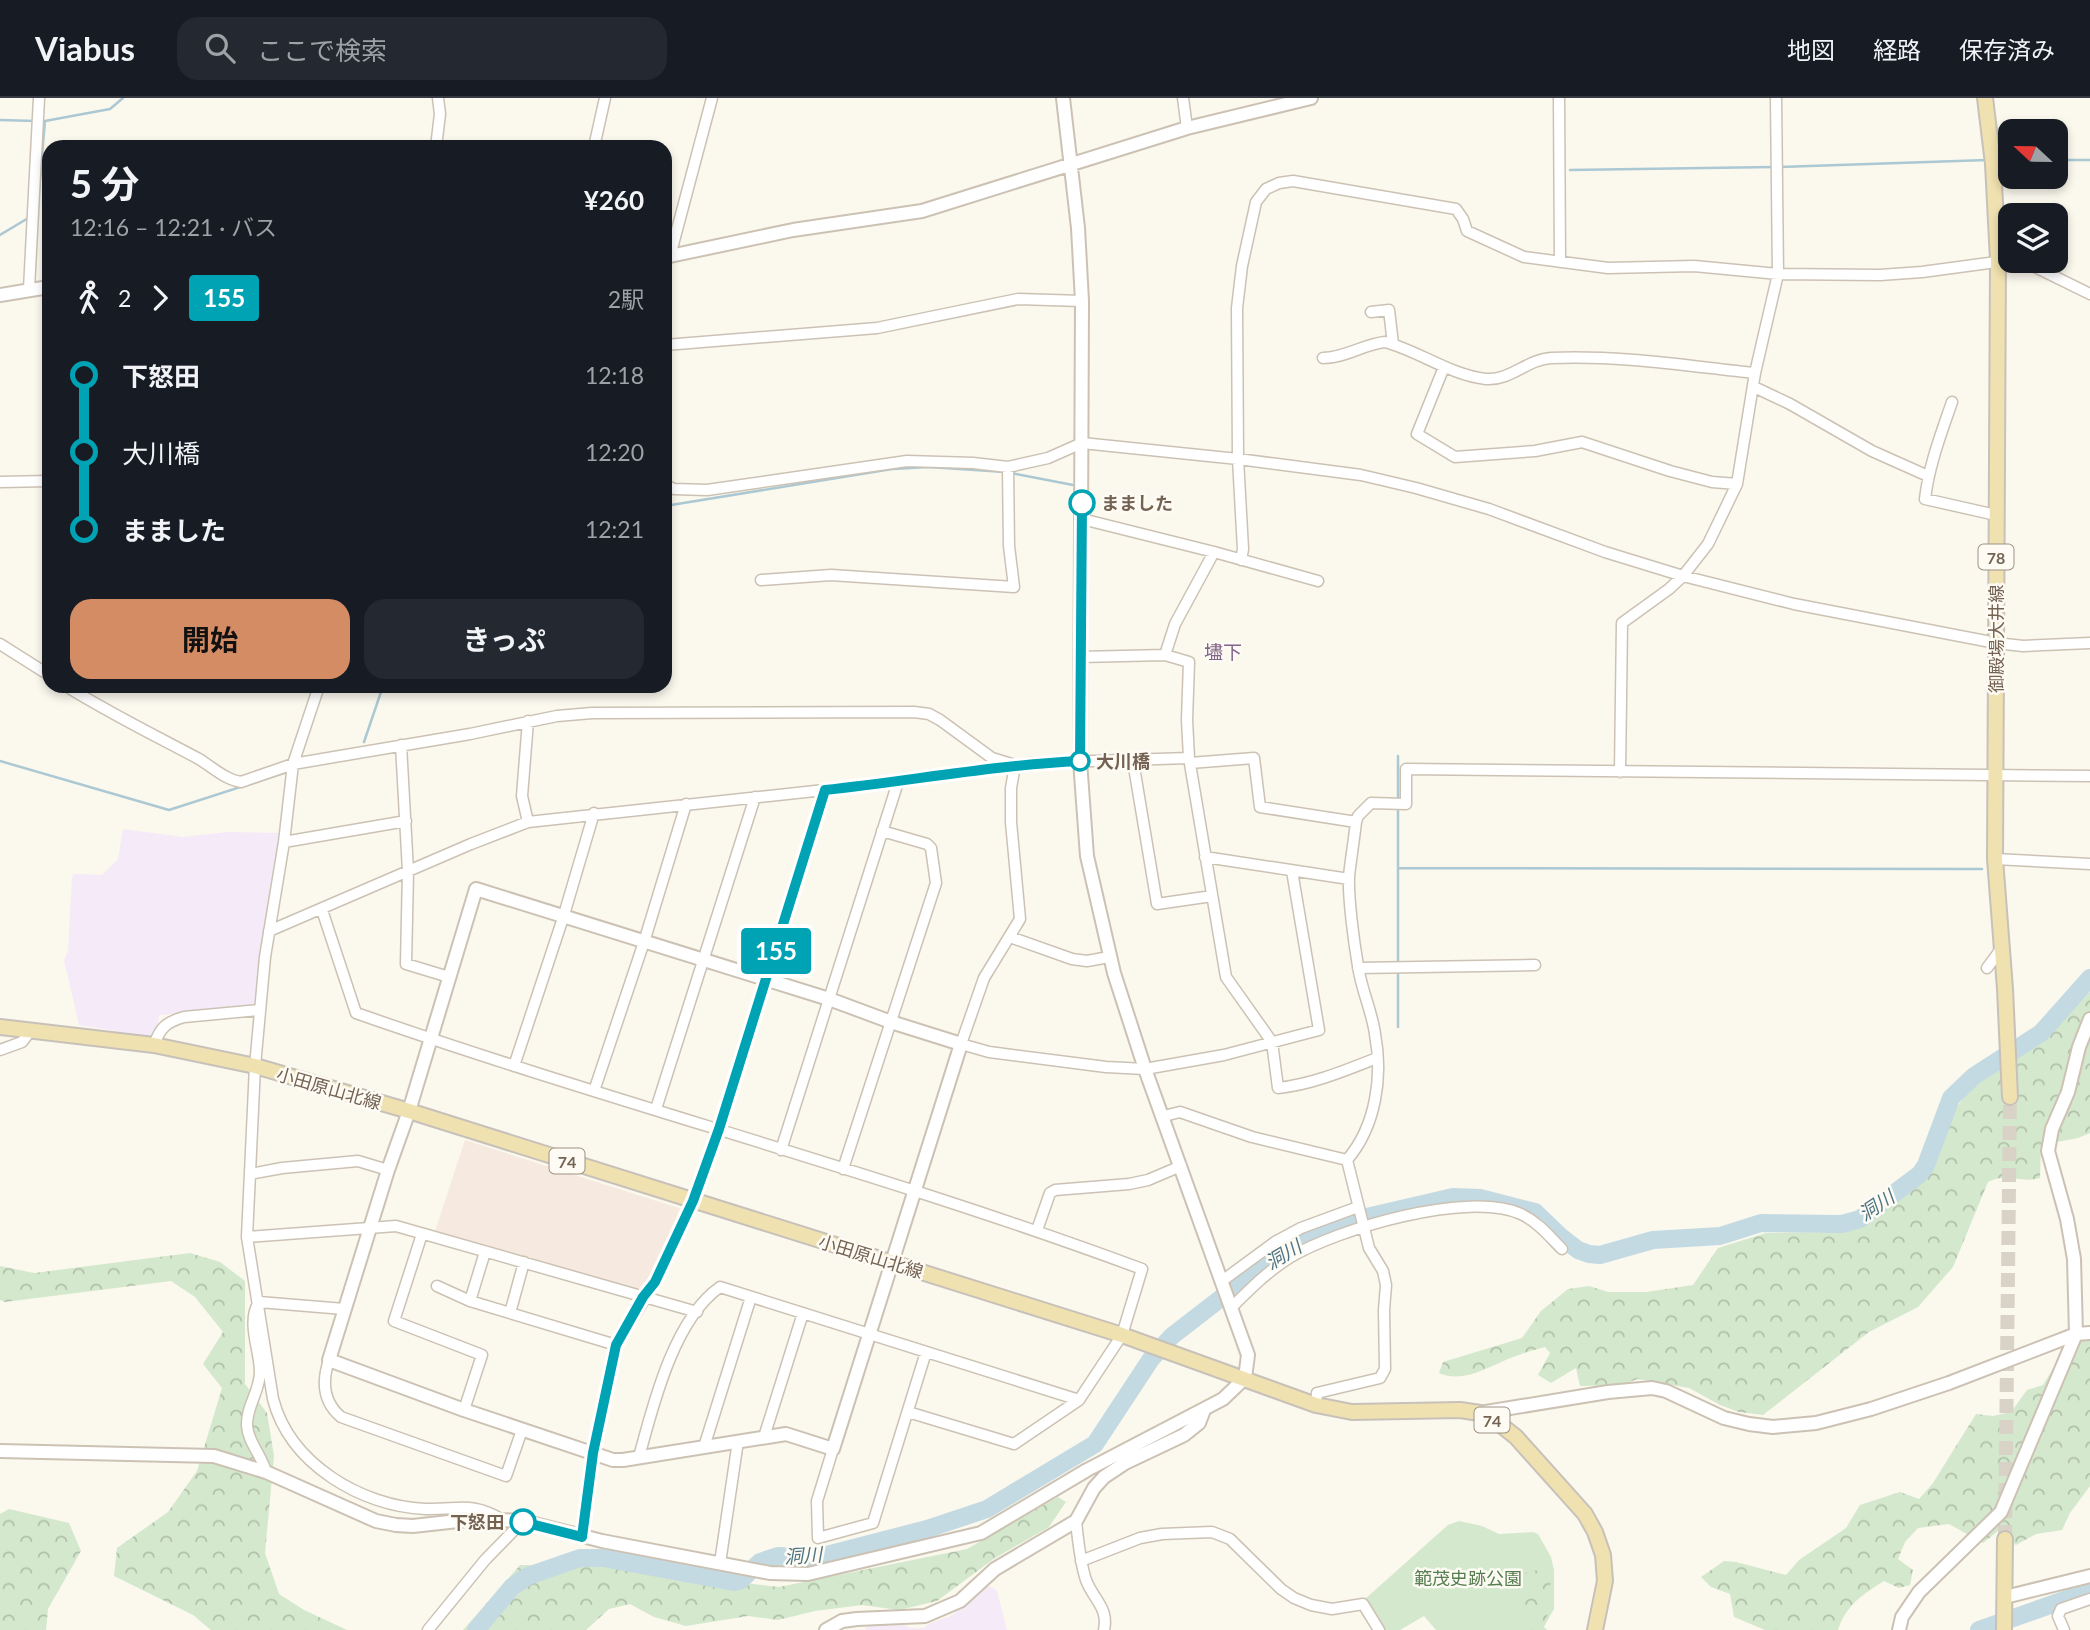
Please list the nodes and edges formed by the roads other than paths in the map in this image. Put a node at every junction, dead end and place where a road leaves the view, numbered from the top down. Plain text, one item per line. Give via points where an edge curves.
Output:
1 (39, 98) edge
2 (438, 98) edge
3 (606, 98) edge
4 (712, 98) edge
5 (1063, 98) edge
6 (1183, 98) edge
7 (1311, 98) edge
8 (1559, 98) edge
9 (1776, 98) edge
10 (1985, 98) edge
11 (1187, 128) junction
12 (437, 140) edge
13 (596, 140) edge
14 (1072, 164) junction
15 (1998, 210) edge
16 (672, 242) edge
17 (672, 255) edge
18 (1998, 261) edge
19 (1560, 262) junction
20 (2004, 273) edge
21 (2047, 273) edge
22 (1778, 274) junction
23 (42, 288) edge
24 (29, 289) junction
25 (2090, 294) edge
26 (0, 295) edge
27 (1082, 301) junction
28 (1371, 312) dead end
29 (672, 344) edge
30 (1393, 344) junction
31 (1323, 358) dead end
32 (1444, 367) junction
33 (1755, 373) junction
34 (1754, 387) junction
35 (1952, 402) dead end
36 (1082, 443) junction
37 (1238, 459) junction
38 (1008, 472) junction
39 (1928, 476) junction
40 (42, 481) edge
41 (0, 482) edge
42 (1737, 484) junction
43 (672, 488) edge
44 (1996, 515) junction
45 (1082, 519) junction
46 (1214, 552) junction
47 (1241, 560) junction
48 (1683, 576) junction
49 (761, 580) dead end
50 (1318, 581) dead end
51 (0, 643) edge
52 (1996, 643) junction
53 (2090, 643) edge
54 (1166, 655) junction
55 (1080, 657) junction
56 (42, 670) edge
57 (77, 693) edge
58 (317, 693) edge
59 (528, 721) junction
60 (401, 745) junction
61 (1080, 761) junction
62 (1133, 761) junction
63 (1189, 761) junction
64 (293, 764) junction
65 (1015, 765) junction
66 (1620, 772) junction
67 (1996, 774) junction
68 (2090, 776) edge
69 (898, 782) junction
70 (825, 790) junction
71 (755, 797) junction
72 (686, 804) junction
73 (594, 813) junction
74 (406, 821) junction
75 (528, 822) junction
76 (1356, 822) junction
77 (882, 831) junction
78 (284, 842) junction
79 (1205, 857) junction
80 (1995, 859) junction
81 (2090, 864) edge
82 (408, 870) junction
83 (1292, 871) junction
84 (1349, 879) junction
85 (1212, 896) junction
86 (322, 910) junction
87 (563, 918) junction
88 (269, 931) junction
89 (1010, 937) junction
90 (644, 942) junction
91 (2001, 949) junction
92 (1110, 957) junction
93 (705, 962) junction
94 (1535, 965) dead end
95 (1358, 968) junction
96 (1987, 968) dead end
97 (449, 977) junction
98 (767, 979) junction
99 (829, 999) junction
100 (259, 1010) junction
101 (2090, 1019) edge
102 (891, 1023) junction
103 (0, 1027) edge
104 (32, 1029) junction
105 (430, 1039) junction
106 (1272, 1042) junction
107 (961, 1044) junction
108 (154, 1045) junction
109 (0, 1050) edge
110 (1377, 1058) junction
111 (255, 1066) junction
112 (514, 1066) junction
113 (1146, 1069) junction
114 (594, 1091) junction
115 (2010, 1097) tunnel mouth
116 (656, 1109) junction
117 (409, 1111) junction
118 (1164, 1116) junction
119 (719, 1129) junction
120 (781, 1150) junction
121 (1347, 1160) junction
122 (1181, 1166) junction
123 (844, 1169) junction
124 (388, 1170) junction
125 (250, 1174) junction
126 (914, 1192) junction
127 (693, 1201) junction
128 (1358, 1208) junction
129 (370, 1228) junction
130 (1364, 1228) junction
131 (1037, 1230) junction
132 (422, 1234) junction
133 (247, 1237) junction
134 (1562, 1249) dead end
135 (485, 1251) junction
136 (524, 1262) junction
137 (891, 1262) junction
138 (1222, 1282) junction
139 (438, 1286) dead end
140 (643, 1297) junction
141 (751, 1297) junction
142 (470, 1301) junction
143 (258, 1302) junction
144 (1232, 1307) junction
145 (344, 1309) junction
146 (697, 1312) junction
147 (510, 1313) junction
148 (803, 1314) junction
149 (2090, 1333) edge
150 (869, 1334) junction
151 (2076, 1335) junction
152 (1123, 1336) junction
153 (616, 1345) junction
154 (926, 1352) junction
155 (329, 1360) junction
156 (1245, 1378) junction
157 (1079, 1400) junction
158 (1316, 1405) junction
159 (464, 1410) junction
160 (1204, 1410) junction
161 (908, 1412) junction
162 (1480, 1413) junction
163 (522, 1430) junction
164 (764, 1437) junction
165 (738, 1441) junction
166 (704, 1447) junction
167 (833, 1449) junction
168 (0, 1451) edge
169 (593, 1453) junction
170 (639, 1457) junction
171 (266, 1472) junction
172 (503, 1520) junction
173 (523, 1521) junction
174 (1076, 1521) junction
175 (582, 1537) junction
176 (2006, 1539) tunnel mouth
177 (1082, 1562) junction
178 (720, 1563) junction
179 (2090, 1576) edge
180 (2005, 1597) junction
181 (2090, 1600) edge
182 (428, 1630) edge
183 (826, 1630) edge
184 (1104, 1630) edge
185 (1379, 1630) edge
186 (1595, 1630) edge
187 (1899, 1630) edge
188 (2004, 1630) edge
189 (2064, 1630) edge

1 - 24 street
2 - 12 street
3 - 13 street
4 - 16 street
5 - 14 street
6 - 11 street
7 - 11 street
8 - 19 street
9 - 22 street
10 - 15 main road, 御殿場大井線 / 78
11 - 14 street
14 - 17 street via 922,211 793,230
14 - 27 street
18 - 22 street via 1912,273
19 - 22 street
19 - 37 street via 1524,257 1467,232 1456,209 1307,182 1279,183 1266,189 1249,222 1237,308
20 - 44 main road, 御殿場大井線 / 78
21 - 25 street
22 - 33 street
23 - 24 street
24 - 26 street
27 - 29 street via 1018,299 877,328
27 - 36 street
28 - 30 street via 1389,310
30 - 31 street via 1374,343
30 - 32 street
32 - 33 street via 1498,380 1548,358 1638,359
32 - 42 street via 1417,434 1455,457 1582,442 1670,471
33 - 34 street
34 - 39 street
34 - 42 street
35 - 39 street
36 - 37 street
36 - 38 street
36 - 45 street
37 - 47 street
37 - 48 street via 1361,475 1453,497
38 - 43 street via 973,463 907,461 707,490
38 - 49 street via 1014,587 831,575
39 - 44 street via 1926,499
40 - 41 street
42 - 48 street via 1708,544
44 - 52 main road, 御殿場大井線 / 78
45 - 46 street
45 - 55 street
46 - 47 street
46 - 54 street via 1175,624
47 - 50 street
48 - 52 street via 1794,604
48 - 66 street via 1622,622
51 - 56 street
52 - 53 street
52 - 67 main road, 御殿場大井線 / 78
54 - 55 street
54 - 63 street via 1189,662
55 - 61 street
57 - 64 street via 234,781
58 - 64 street
59 - 60 street
59 - 65 street via 592,713 914,712 929,714 992,758
59 - 75 street via 522,796
60 - 64 street
60 - 74 street
61 - 62 street
61 - 65 street
61 - 92 street via 1087,856
62 - 63 street
62 - 85 street via 1157,904
63 - 76 street via 1254,758 1259,807
63 - 79 street
64 - 78 street
65 - 69 street
65 - 89 street via 1011,821 1020,919
66 - 67 street
66 - 76 street via 1406,769 1406,804 1371,803
67 - 68 street
67 - 80 main road, 御殿場大井線 / 78
69 - 70 street
69 - 77 street
70 - 71 street
70 - 98 street
71 - 72 street
71 - 93 street
72 - 73 street
72 - 90 street
73 - 75 street
73 - 87 street
74 - 78 street
74 - 82 street
75 - 82 street
76 - 84 street
77 - 99 street
77 - 102 street via 927,844 936,883
78 - 88 street
79 - 83 street
79 - 85 street
80 - 81 street
80 - 91 main road, 御殿場大井線 / 78
82 - 86 street
82 - 97 street via 406,964
83 - 84 street
83 - 106 street via 1319,1030
84 - 95 street
85 - 106 street via 1226,976
86 - 88 street
86 - 105 street via 356,1013
87 - 90 street
87 - 97 street via 476,889
87 - 112 street
88 - 100 street
89 - 92 street via 1072,958
89 - 107 street via 984,978
90 - 93 street
90 - 114 street
91 - 96 street
91 - 115 main road, 御殿場大井線 / 78
92 - 113 street
93 - 98 street
93 - 116 street
94 - 95 street
95 - 110 street via 1376,1034
97 - 105 street
98 - 99 street
98 - 119 street
99 - 102 street
99 - 120 street
100 - 108 street via 174,1020 166,1023
100 - 111 street
101 - 151 street via 2048,1152 2074,1259
102 - 107 street
102 - 123 street
103 - 104 main road, 小田原山北線 / 74
104 - 108 main road, 小田原山北線 / 74
104 - 109 street via 22,1042
105 - 112 street
105 - 117 street
106 - 110 street via 1278,1088 1328,1078
106 - 113 street
107 - 113 street via 989,1052
107 - 126 street
108 - 111 main road, 小田原山北線 / 74
110 - 121 street via 1372,1117
111 - 117 main road, 小田原山北線 / 74
111 - 125 street
112 - 114 street
113 - 118 street
114 - 116 street
116 - 119 street
117 - 124 street
117 - 127 main road, 小田原山北線 / 74
118 - 121 street via 1180,1112 1252,1137
118 - 122 street
119 - 120 street
119 - 127 street
120 - 123 street
121 - 128 street
122 - 131 street via 1129,1184 1055,1190
122 - 138 street
123 - 126 street
124 - 125 street via 358,1161
124 - 129 street
125 - 133 street
126 - 131 street
126 - 137 street
127 - 137 main road, 小田原山北線 / 74
127 - 140 street via 655,1282
128 - 130 street
128 - 138 street via 1275,1242
129 - 132 street via 396,1226
129 - 133 street
129 - 145 street
130 - 134 street via 1433,1210 1473,1206 1522,1215
130 - 144 street via 1290,1257
130 - 158 street via 1368,1248 1387,1285 1385,1369 1380,1378 1317,1393
131 - 152 street via 1142,1269
132 - 135 street
132 - 159 street via 394,1321 482,1355
133 - 143 street
135 - 136 street
135 - 142 street
136 - 140 street
136 - 147 street
137 - 150 street
137 - 152 main road, 小田原山北線 / 74
138 - 144 street
139 - 142 street
140 - 146 street
140 - 153 street
141 - 146 street via 720,1287
141 - 148 street
141 - 166 street
142 - 147 street
143 - 145 street
143 - 171 street via 253,1321 260,1372 247,1429
143 - 172 street via 276,1411 304,1454 326,1474 368,1496 402,1506 478,1507
144 - 156 street via 1248,1355
145 - 155 street
146 - 170 street via 675,1343
147 - 153 street
148 - 150 street
148 - 164 street
149 - 151 street
150 - 154 street
150 - 167 street
151 - 162 street via 1871,1409 1797,1426 1773,1427 1724,1418 1652,1388
151 - 187 street via 2001,1512 1919,1592
152 - 156 main road, 小田原山北線 / 74
152 - 157 street
153 - 169 street
154 - 157 street
154 - 161 street
155 - 159 street
155 - 163 street via 325,1390 341,1417 506,1476
156 - 158 main road, 小田原山北線 / 74
156 - 160 street
157 - 161 street via 1014,1444
158 - 162 main road, 小田原山北線 / 74 via 1352,1412
159 - 163 street
160 - 174 street via 1199,1423 1184,1434 1104,1477
160 - 178 street via 1111,1457 981,1533 808,1574 770,1573
161 - 167 street via 873,1523 818,1538 817,1501
162 - 186 main road, 小田原山北線 / 74 via 1516,1437 1585,1514 1595,1532 1605,1581
163 - 169 street
164 - 165 street
164 - 167 street via 786,1434
165 - 166 street
165 - 178 street
166 - 170 street
168 - 171 street via 214,1456
169 - 170 street via 613,1460
169 - 175 street
171 - 172 street via 376,1521 413,1525
172 - 173 street
173 - 175 street
173 - 182 street
174 - 177 street
174 - 183 street via 995,1569 960,1601 944,1609 925,1616 842,1621
175 - 178 street
176 - 180 main road
177 - 184 street via 1087,1583 1102,1605
177 - 185 street via 1140,1538 1212,1532 1230,1539 1294,1598 1332,1609 1363,1604
179 - 180 street
180 - 188 main road
181 - 189 street via 2062,1609 2058,1616

